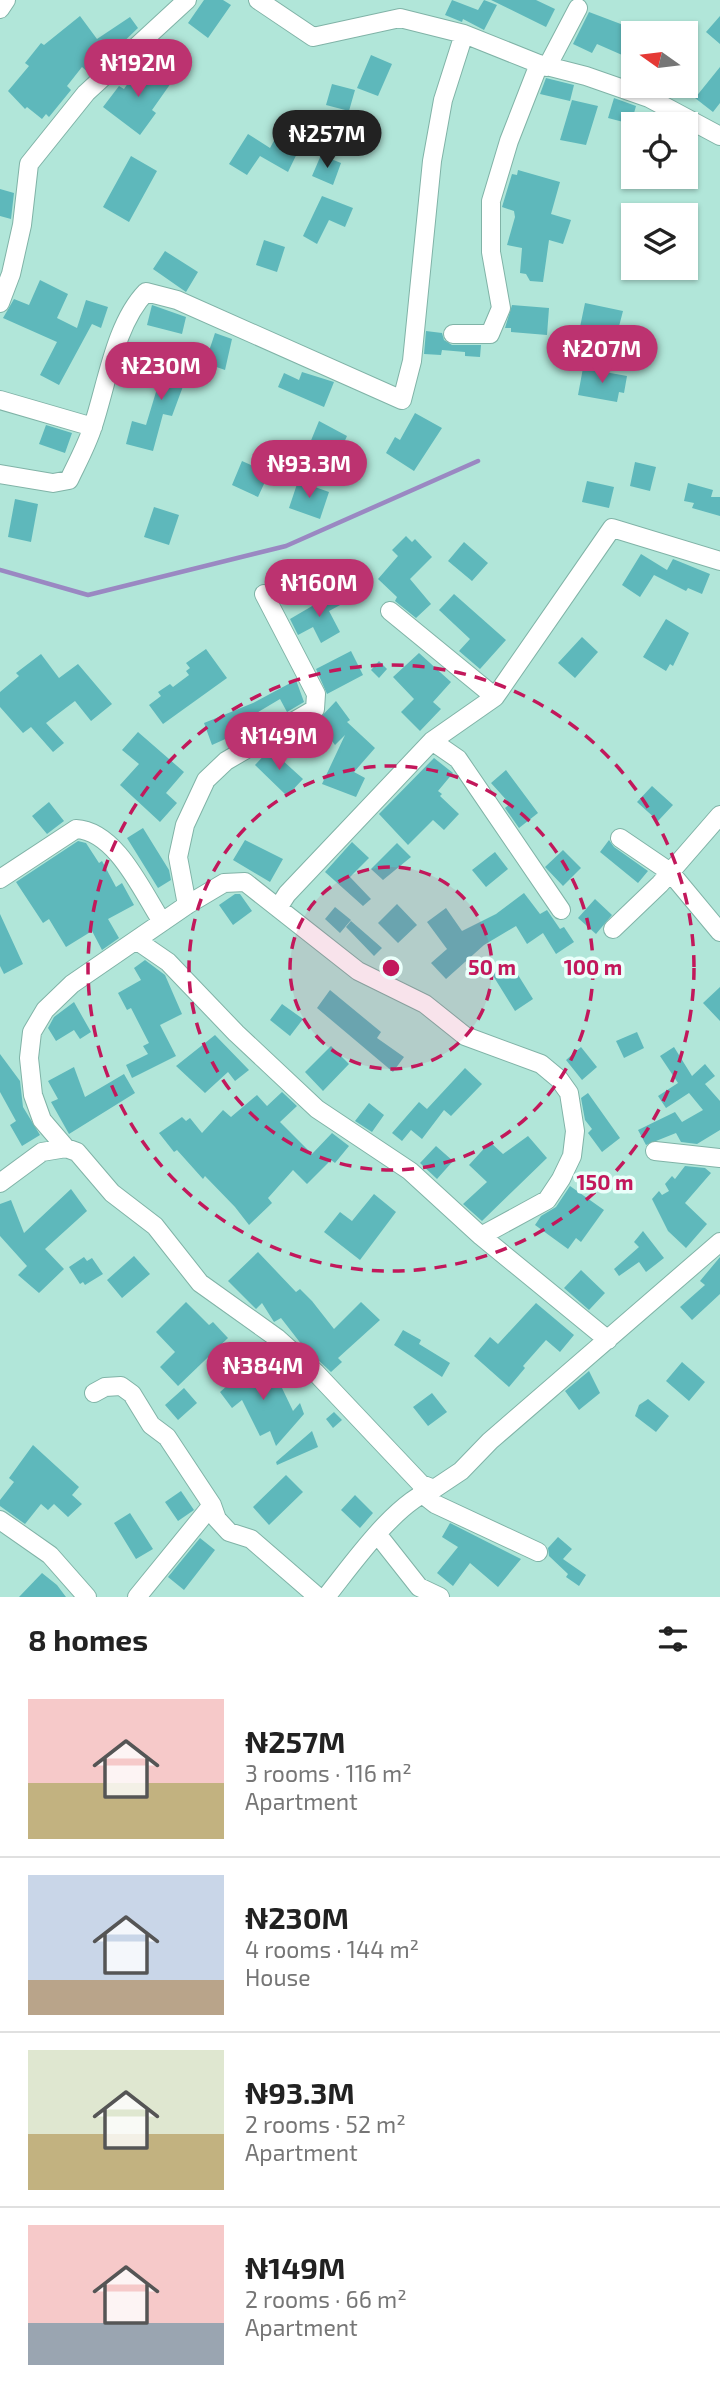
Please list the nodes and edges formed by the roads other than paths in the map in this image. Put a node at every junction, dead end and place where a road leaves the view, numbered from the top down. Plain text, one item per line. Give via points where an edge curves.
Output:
1 (6, 0) edge
2 (187, 0) edge
3 (259, 0) edge
4 (578, 8) dead end
5 (0, 9) edge
6 (464, 34) junction
7 (543, 66) junction
8 (720, 136) edge
9 (0, 303) edge
10 (453, 334) dead end
11 (0, 400) edge
12 (93, 427) junction
13 (0, 474) edge
14 (720, 561) edge
15 (264, 594) dead end
16 (390, 611) dead end
17 (495, 697) junction
18 (432, 741) junction
19 (720, 815) edge
20 (620, 838) dead end
21 (670, 872) junction
22 (0, 878) edge
23 (187, 905) junction
24 (278, 908) junction
25 (561, 909) dead end
26 (162, 922) junction
27 (613, 929) dead end
28 (720, 932) edge
29 (135, 940) junction
30 (66, 1148) junction
31 (655, 1151) dead end
32 (720, 1158) edge
33 (0, 1183) edge
34 (481, 1237) junction
35 (720, 1242) edge
36 (608, 1340) junction
37 (94, 1393) dead end
38 (430, 1496) junction
39 (212, 1505) junction
40 (0, 1520) edge
41 (378, 1535) junction
42 (538, 1552) dead end
43 (87, 1597) edge
44 (137, 1597) edge
45 (318, 1597) edge
46 (326, 1597) edge
47 (440, 1597) edge

1 - 5 street
2 - 9 street via 86,93 29,164 12,274
3 - 6 street via 313,37 400,18
4 - 7 street
6 - 7 street
6 - 12 street via 443,100 432,161 412,361 402,400 177,300 146,292 131,307
7 - 8 street via 649,98
7 - 10 street via 509,142 491,201 491,252 501,308 490,334
11 - 12 street
12 - 13 street via 69,480 53,483
14 - 17 street via 612,528
15 - 23 street via 316,694 315,709 226,761 206,780 185,825 178,857
16 - 17 street
17 - 18 street
18 - 24 street
18 - 25 street via 458,759
19 - 21 street
20 - 21 street
21 - 27 street
21 - 28 street
22 - 26 street via 76,830 91,830 109,842
23 - 24 street via 236,880
23 - 26 street
24 - 34 street via 358,971 425,1004 465,1036 541,1064 569,1093 575,1131 572,1156 561,1179 547,1200
26 - 29 street
29 - 30 street via 72,984 45,1010 32,1032 33,1095 42,1120
29 - 34 street via 167,962 317,1109 410,1171
30 - 33 street via 42,1152
30 - 38 street via 88,1161 112,1193 155,1226 200,1283 277,1338 316,1373
31 - 32 street
34 - 36 street
35 - 36 street
36 - 38 street
37 - 39 street via 121,1387 131,1394 151,1424 167,1437
38 - 41 street via 406,1507
38 - 42 street
39 - 44 street
39 - 45 street via 229,1532 251,1539
40 - 43 street via 50,1555
41 - 46 street
41 - 47 street via 419,1587

